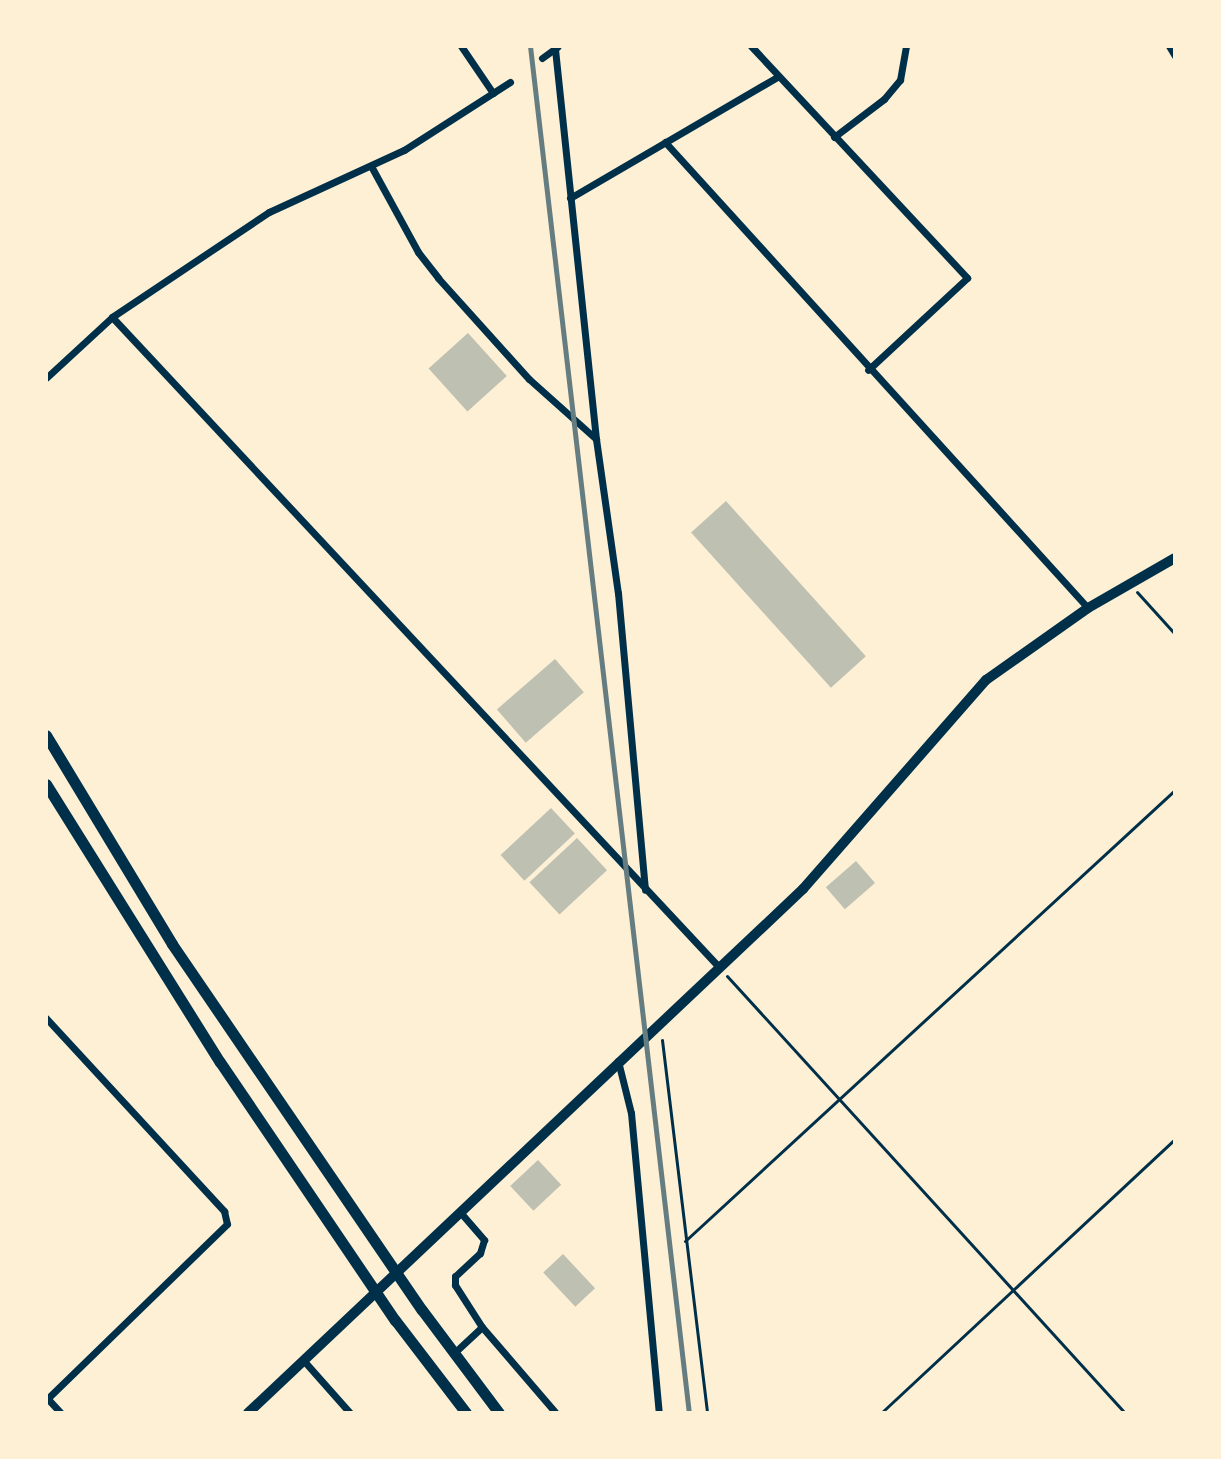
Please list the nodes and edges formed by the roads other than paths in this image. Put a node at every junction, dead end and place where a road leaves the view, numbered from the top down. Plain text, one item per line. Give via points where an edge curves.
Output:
1 (461, 46) edge
2 (751, 46) edge
3 (906, 46) edge
4 (1169, 46) edge
5 (557, 47) edge
6 (1175, 56) edge
7 (542, 58) dead end
8 (777, 77) junction
9 (510, 82) dead end
10 (493, 93) junction
11 (834, 137) junction
12 (665, 142) junction
13 (371, 166) junction
14 (570, 198) junction
15 (112, 317) junction
16 (868, 370) junction
17 (46, 378) edge
18 (596, 439) junction
19 (1175, 558) edge
20 (1088, 608) junction
21 (46, 735) edge
22 (46, 784) edge
23 (645, 892) junction
24 (719, 967) junction
25 (46, 1018) edge
26 (618, 1061) junction
27 (459, 1212) junction
28 (398, 1272) junction
29 (376, 1291) junction
30 (482, 1327) junction
31 (454, 1353) junction
32 (304, 1361) junction
33 (47, 1398) edge
34 (61, 1413) edge
35 (248, 1413) edge
36 (350, 1413) edge
37 (466, 1413) edge
38 (499, 1413) edge
39 (556, 1413) edge
40 (659, 1413) edge

1 - 10 street
2 - 8 street
3 - 11 street via 900,80
4 - 6 street
5 - 7 street
5 - 14 street
8 - 11 street
8 - 12 street
9 - 10 street
10 - 13 street via 437,132
11 - 16 street via 967,278
12 - 14 street
12 - 16 street
13 - 15 street via 269,212
13 - 18 street via 438,278 529,379
14 - 18 street
15 - 17 street
15 - 23 street
16 - 20 street
18 - 23 street via 618,593
19 - 20 main road
20 - 24 main road via 1008,662 967,698 840,850
21 - 28 highway via 172,944
22 - 29 highway via 220,1062
23 - 24 street
24 - 26 main road
25 - 33 street via 224,1211 227,1224
26 - 27 main road
26 - 40 street via 631,1113
27 - 28 main road
27 - 30 street via 484,1240 480,1253 455,1276 460,1294
28 - 29 main road
28 - 31 highway
29 - 32 main road
29 - 37 highway
30 - 31 street
30 - 39 street
31 - 38 highway
32 - 35 main road
32 - 36 street
33 - 34 street

